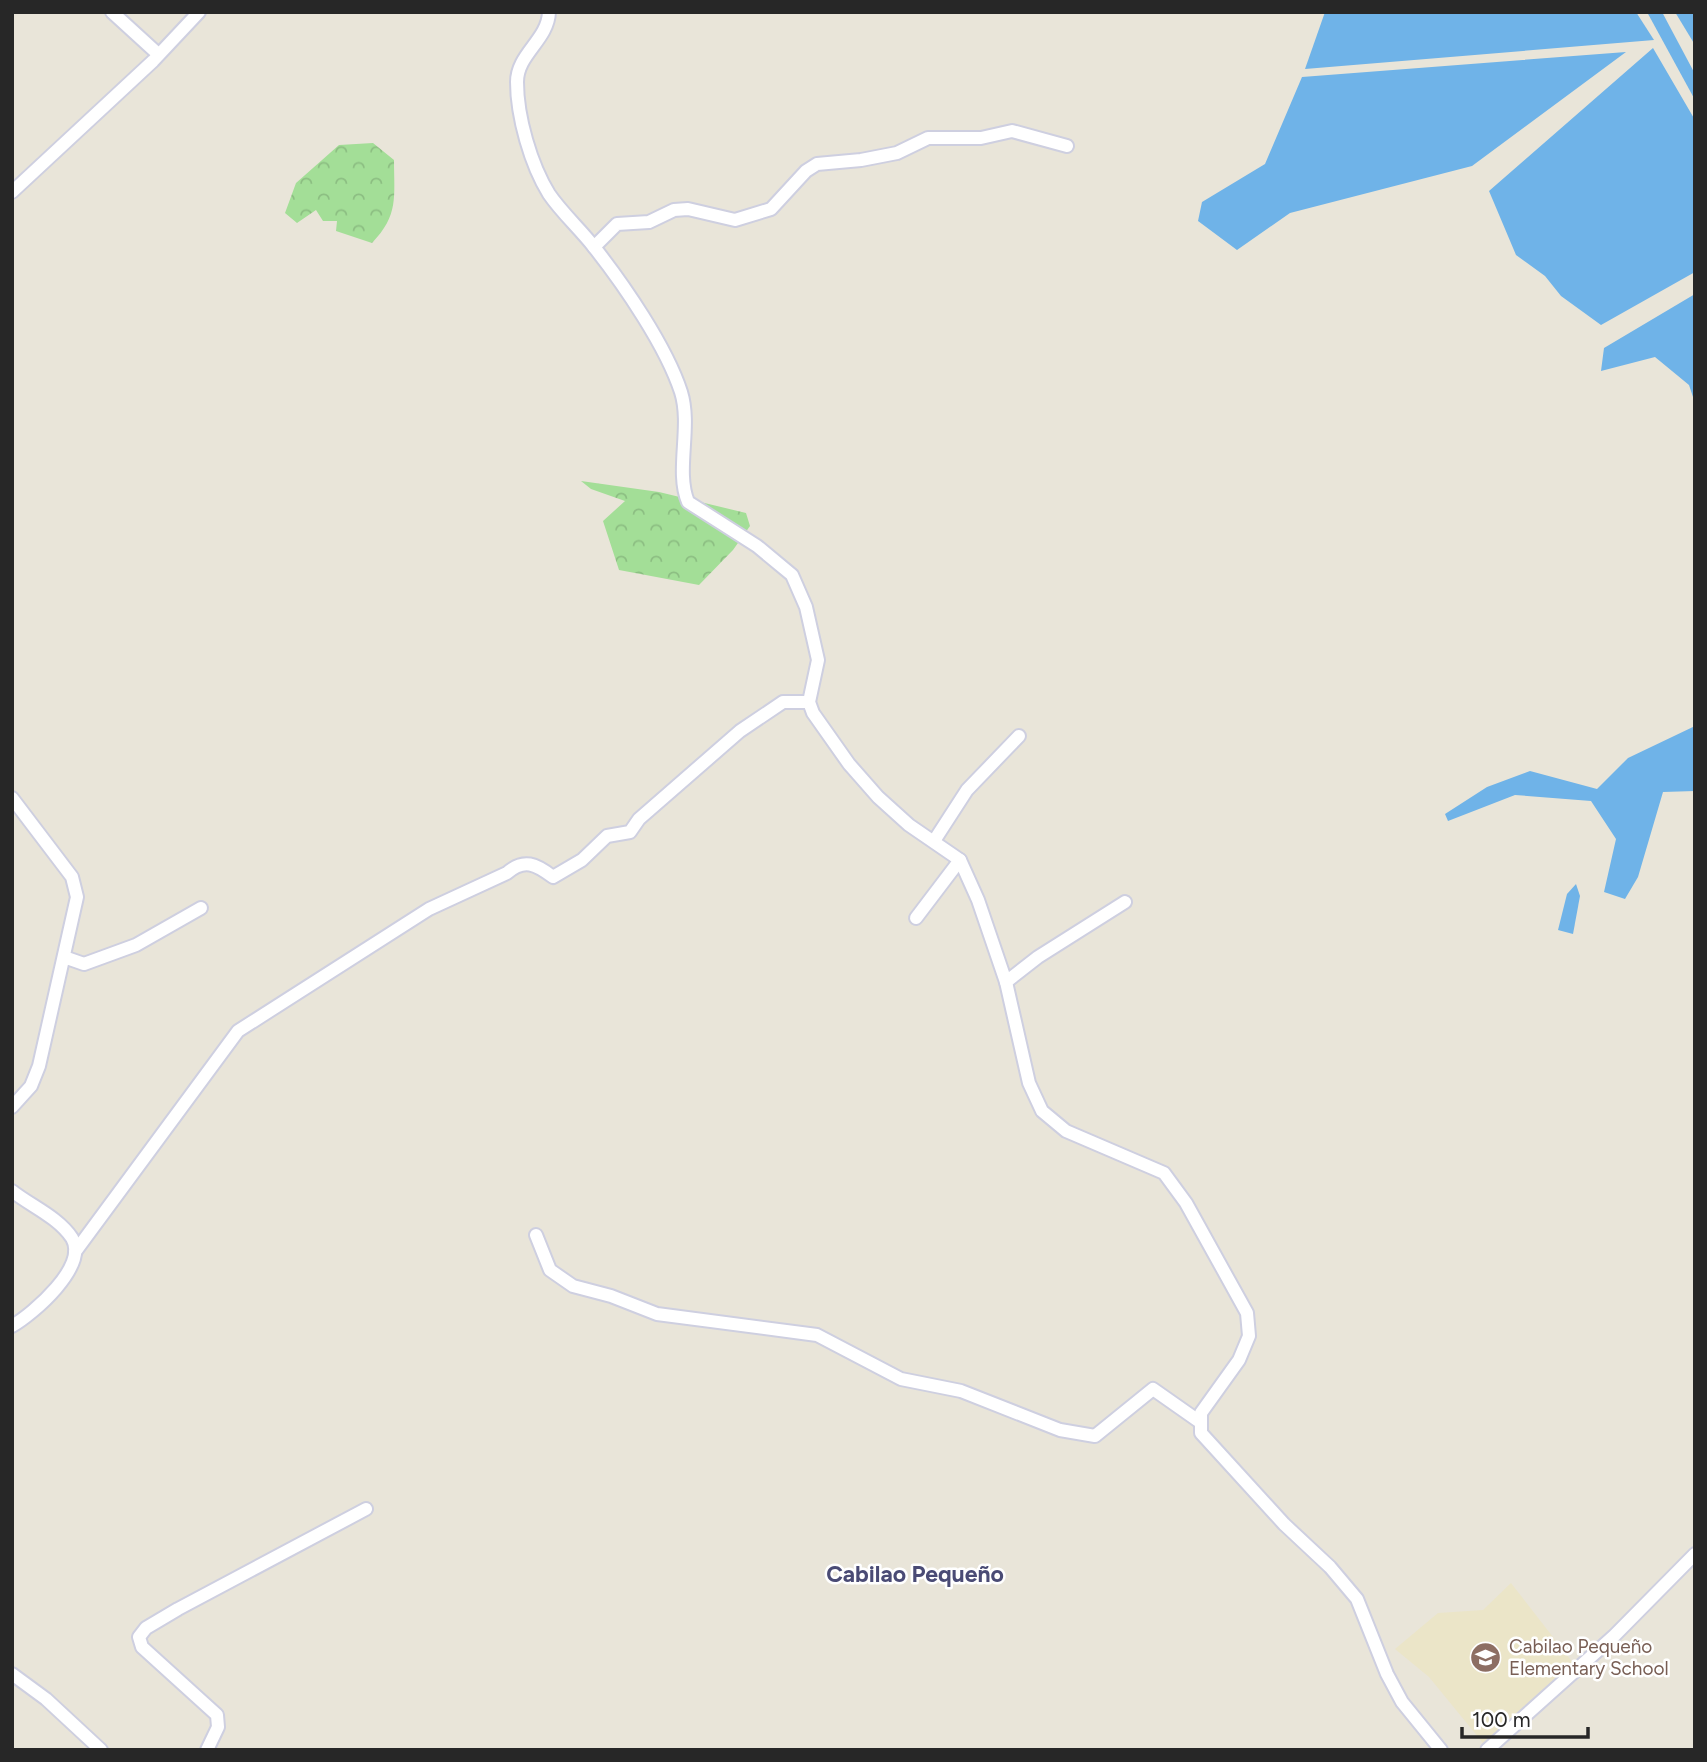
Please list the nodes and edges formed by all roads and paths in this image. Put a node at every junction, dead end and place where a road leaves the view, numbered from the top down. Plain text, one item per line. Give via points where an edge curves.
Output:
1 (112, 12) edge
2 (198, 12) edge
3 (550, 12) edge
4 (158, 54) junction
5 (1067, 146) dead end
6 (12, 192) edge
7 (594, 247) junction
8 (809, 702) junction
9 (1019, 736) dead end
10 (12, 798) edge
11 (934, 841) junction
12 (960, 860) junction
13 (1125, 902) dead end
14 (201, 908) dead end
15 (916, 918) dead end
16 (64, 957) junction
17 (1006, 982) junction
18 (12, 1107) edge
19 (12, 1191) edge
20 (536, 1235) dead end
21 (75, 1252) junction
22 (12, 1326) edge
23 (1200, 1422) junction
24 (366, 1509) dead end
25 (1695, 1554) edge
26 (12, 1674) edge
27 (101, 1750) edge
28 (207, 1750) edge
29 (1441, 1750) edge
30 (1487, 1750) edge

1 - 4 street
2 - 4 street
3 - 7 street via 546,31 517,74 518,96 545,185
4 - 6 street
5 - 7 street via 1012,131 981,138 928,138 898,153 817,164 771,209 735,220 674,210 649,222 617,223
7 - 8 street via 645,322 681,392 688,502 779,561 799,589 818,660
8 - 11 street via 863,780 909,825
8 - 21 street via 783,702 740,731 630,832 607,836 582,860 553,877 537,865 515,866 429,909 238,1031
9 - 11 street via 967,790
10 - 16 street via 72,877 77,897
11 - 12 street
12 - 15 street
12 - 17 street
13 - 17 street
14 - 16 street via 136,945 84,964
16 - 18 street via 39,1066
17 - 23 street via 1029,1083 1042,1111 1066,1131 1164,1173 1186,1203 1247,1313 1249,1336 1239,1360 1215,1389
19 - 21 street via 54,1219 73,1239
20 - 23 street via 550,1270 573,1286 657,1314 817,1335 901,1379 961,1391 1060,1430 1094,1436 1153,1389
21 - 22 street via 52,1294
23 - 29 street via 1201,1433 1357,1599 1402,1702
24 - 28 street via 178,1609 139,1637 142,1647 217,1715 218,1727
25 - 30 street via 1614,1636
26 - 27 street via 47,1699

